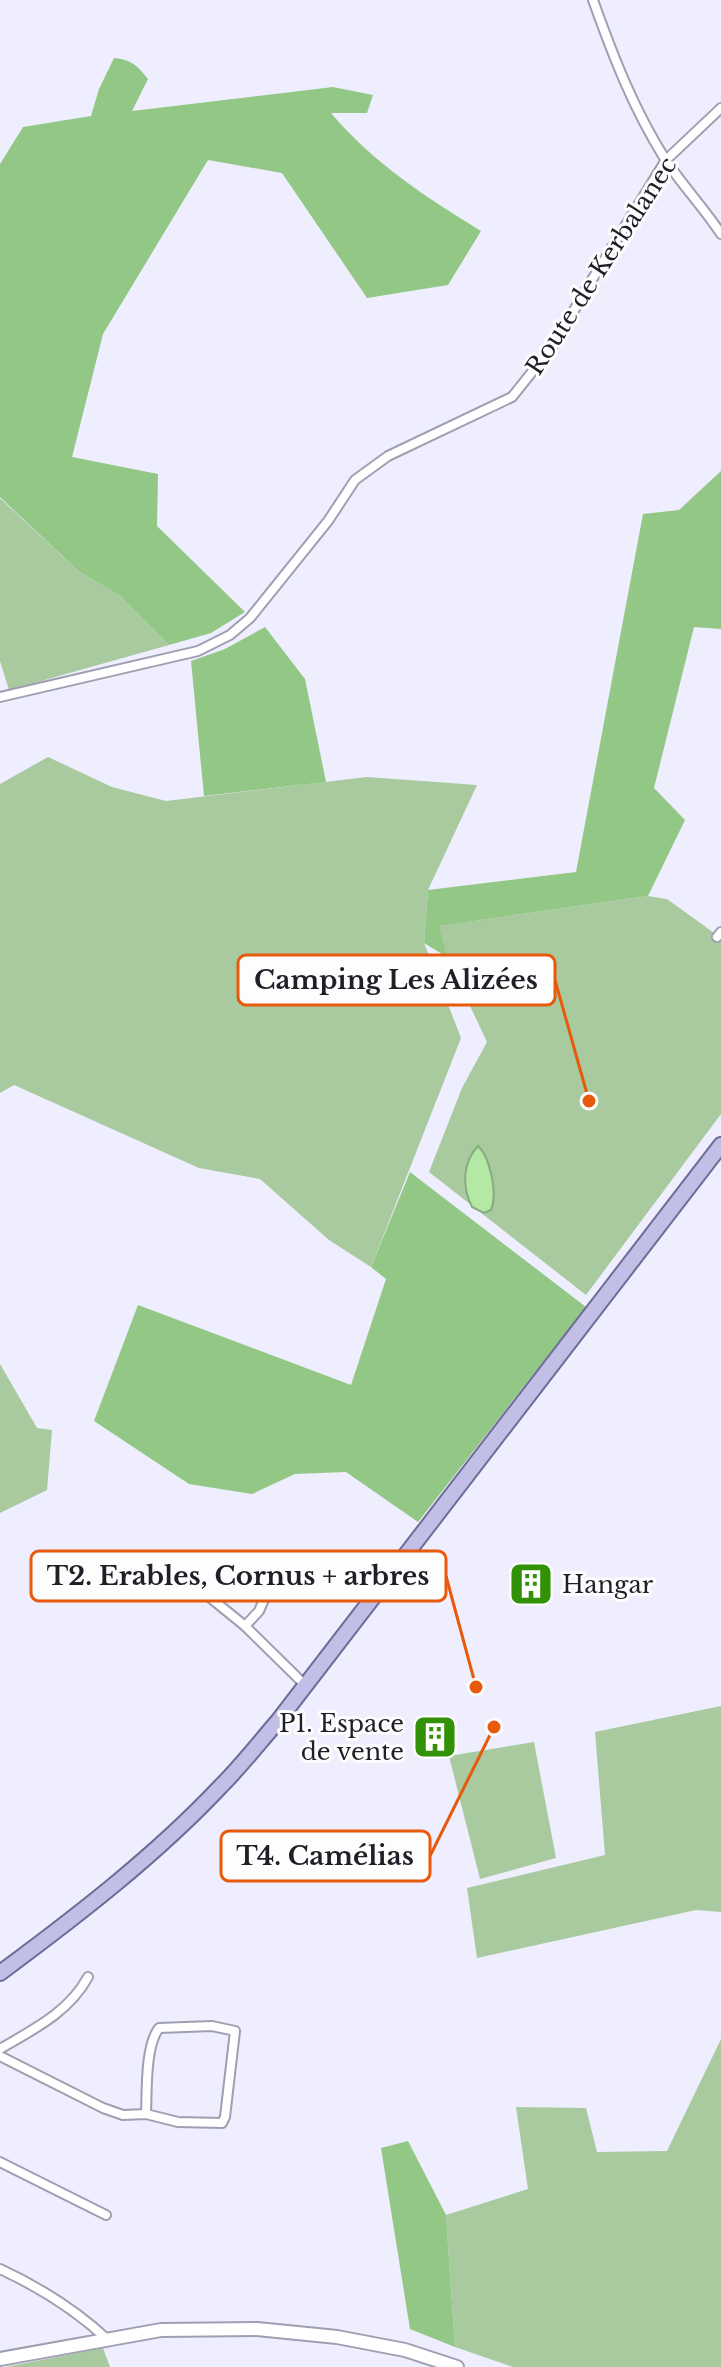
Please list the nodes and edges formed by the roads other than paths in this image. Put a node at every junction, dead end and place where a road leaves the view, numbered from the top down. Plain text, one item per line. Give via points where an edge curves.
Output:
1 (593, 0) edge
2 (721, 108) edge
3 (666, 160) junction
4 (721, 234) edge
5 (0, 697) edge
6 (721, 1145) edge
7 (202, 1591) dead end
8 (266, 1595) dead end
9 (245, 1626) junction
10 (306, 1686) junction
11 (0, 1973) edge
12 (88, 1977) dead end
13 (0, 2049) edge
14 (0, 2056) edge
15 (146, 2114) junction
16 (0, 2162) edge
17 (106, 2215) dead end
18 (0, 2269) edge
19 (108, 2340) junction
20 (0, 2359) edge
21 (457, 2367) edge

1 - 3 street via 618,71
2 - 3 street, Route de Kerbalanec
3 - 4 street
3 - 5 street, Route de Kerbalanec via 556,342 512,397 388,456 355,480 328,521 237,630 198,651
6 - 10 main road
7 - 9 street
8 - 9 street
9 - 10 street
10 - 11 main road via 210,1797 70,1921
12 - 13 street via 77,1997 57,2015
14 - 15 street via 103,2108 123,2115
15 - 15 street via 178,2122 222,2123 235,2031 212,2026 159,2028 152,2046
16 - 17 street
18 - 19 street via 66,2304
19 - 20 main road
19 - 21 main road via 161,2330 257,2329 337,2337

